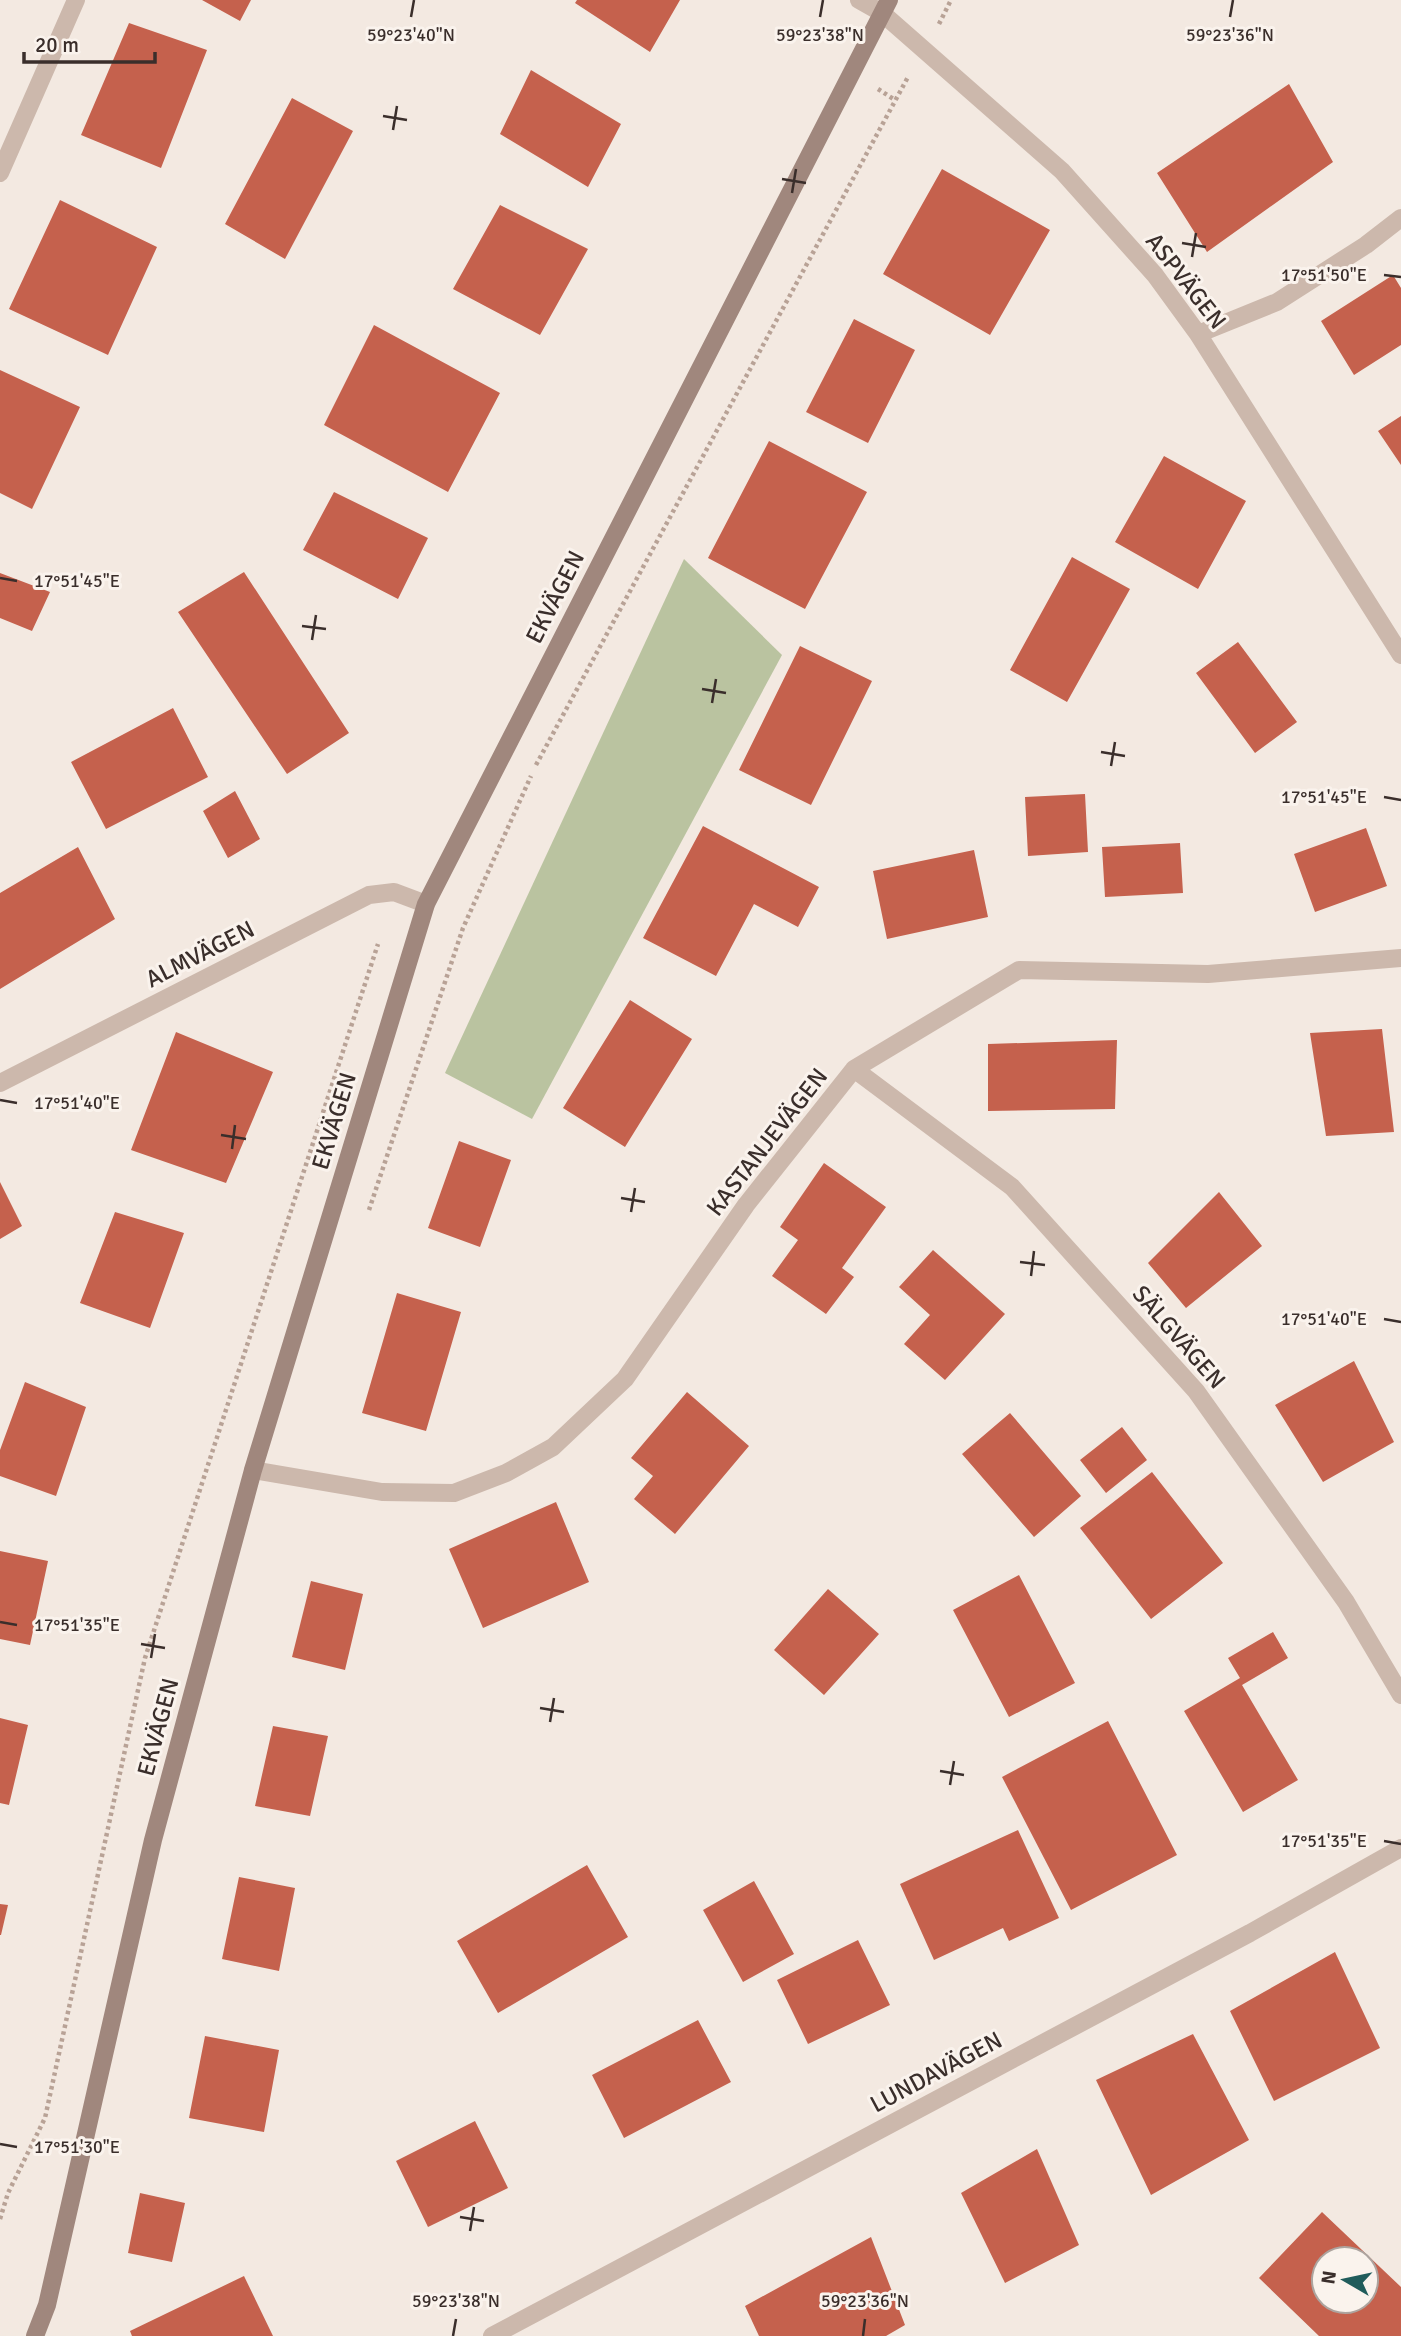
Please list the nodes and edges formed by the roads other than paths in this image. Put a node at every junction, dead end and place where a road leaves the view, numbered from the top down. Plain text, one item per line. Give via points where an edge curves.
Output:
1 (76, 0) edge
2 (859, 0) edge
3 (886, 6) edge
4 (0, 173) edge
5 (1401, 218) edge
6 (1198, 334) junction
7 (1401, 655) edge
8 (425, 904) junction
9 (1401, 958) edge
10 (854, 1069) junction
11 (0, 1083) edge
12 (253, 1470) junction
13 (1401, 1695) edge
14 (1401, 1848) edge
15 (36, 2336) edge
16 (492, 2336) edge

1 - 4 street
2 - 3 street, ASPVÄGEN
3 - 6 street, ASPVÄGEN via 925,49 1062,171 1155,275
3 - 8 street, EKVÄGEN
5 - 6 street via 1277,302
6 - 7 street, ASPVÄGEN
8 - 11 street, ALMVÄGEN via 394,892 369,895
8 - 12 street, EKVÄGEN
9 - 10 street, KASTANJEVÄGEN via 1208,974 1019,970
10 - 12 street, KASTANJEVÄGEN via 746,1205 625,1379 553,1447 506,1474 454,1493 382,1492
10 - 13 street, SÄLGVÄGEN via 1012,1187 1196,1391 1346,1602
12 - 15 street, EKVÄGEN via 153,1840 47,2305
14 - 16 street, LUNDAVÄGEN

